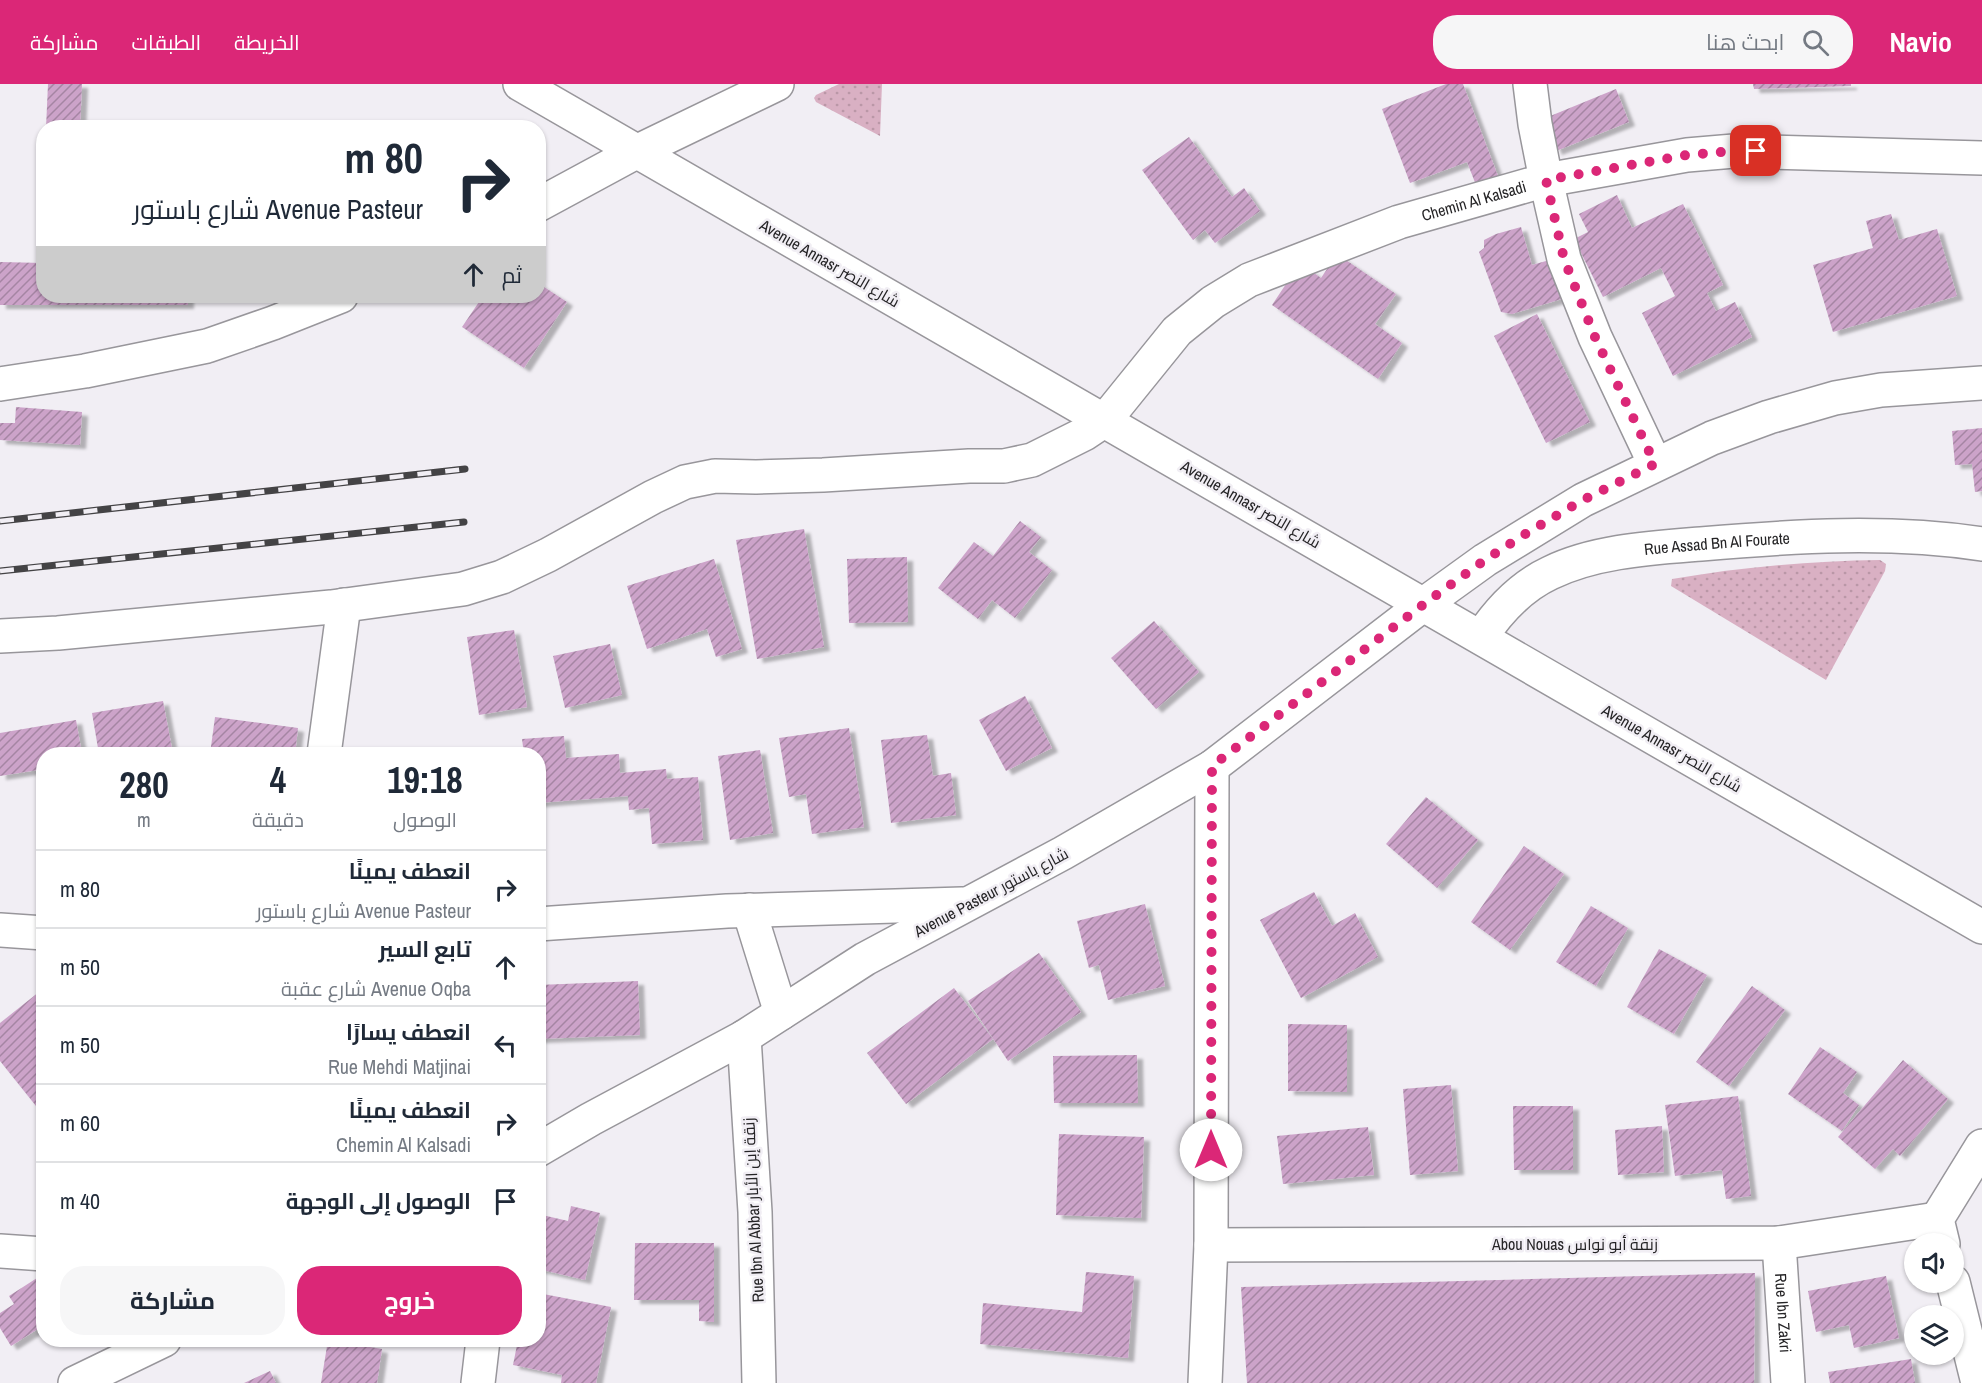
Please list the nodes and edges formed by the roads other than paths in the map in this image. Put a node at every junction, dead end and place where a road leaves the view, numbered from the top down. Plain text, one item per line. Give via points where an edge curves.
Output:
1 (520, 84) edge
2 (777, 84) edge
3 (1530, 84) edge
4 (636, 152) junction
5 (1982, 159) edge
6 (1546, 180) junction
7 (546, 201) edge
8 (323, 303) edge
9 (1982, 383) edge
10 (0, 384) edge
11 (1105, 420) junction
12 (1655, 464) junction
13 (1982, 544) edge
14 (1424, 604) junction
15 (344, 605) junction
16 (0, 636) edge
17 (1481, 637) junction
18 (325, 747) edge
19 (1212, 766) junction
20 (969, 904) junction
21 (749, 910) junction
22 (546, 923) edge
23 (1982, 927) edge
24 (0, 930) edge
25 (36, 932) edge
26 (781, 1013) junction
27 (744, 1037) junction
28 (546, 1145) edge
29 (1982, 1146) edge
30 (1940, 1231) edge
31 (1779, 1243) junction
32 (1211, 1245) junction
33 (0, 1251) edge
34 (36, 1253) edge
35 (1956, 1293) edge
36 (148, 1347) edge
37 (482, 1347) edge
38 (113, 1363) edge
39 (75, 1383) edge
40 (478, 1383) edge
41 (759, 1383) edge
42 (1205, 1383) edge
43 (1788, 1383) edge
44 (1978, 1383) edge

1 - 4 street, Avenue Annasr شارع النصر
2 - 4 street
3 - 6 street
4 - 7 street
4 - 11 street, Avenue Annasr شارع النصر
5 - 6 street, Chemin Al Kalsadi via 1734,151 1687,155
6 - 11 street, Chemin Al Kalsadi via 1399,222 1249,280 1177,331
6 - 12 street via 1564,259 1595,337
8 - 10 street via 207,346
9 - 12 street, Avenue Pasteur شارع باستور via 1881,390 1835,398 1712,438
11 - 14 street, Avenue Annasr شارع النصر
11 - 15 street, Chemin Al Kalsadi via 1032,460 1004,466 715,476 686,482 502,577 463,589
12 - 14 street, Avenue Pasteur شارع باستور via 1527,533
13 - 17 street, Rue Assad Bn Al Fourate via 1910,537 1777,537 1592,558 1549,573 1527,586 1508,602
14 - 17 street, Avenue Annasr شارع النصر
14 - 19 street, Avenue Pasteur شارع باستور
15 - 16 street, Chemin Al Kalsadi
15 - 18 street
17 - 23 street, Avenue Annasr شارع النصر
19 - 20 street, Avenue Pasteur شارع باستور
19 - 32 street
20 - 21 street
20 - 26 street, Avenue Pasteur شارع باستور via 866,959
21 - 22 street
21 - 26 street
24 - 25 street
26 - 27 street, Avenue Pasteur شارع باستور
27 - 28 street, Avenue Pasteur شارع باستور
27 - 41 street, Rue Ibn Al Abbar زنقة إبن الأبار via 755,1212
29 - 30 street
30 - 31 street, Abou Nouas زنقة أبو نواس
31 - 32 street, Abou Nouas زنقة أبو نواس
31 - 43 street, Rue Ibn Zakri
32 - 42 street
33 - 34 street
35 - 44 street
36 - 38 street
37 - 40 street
38 - 39 street

